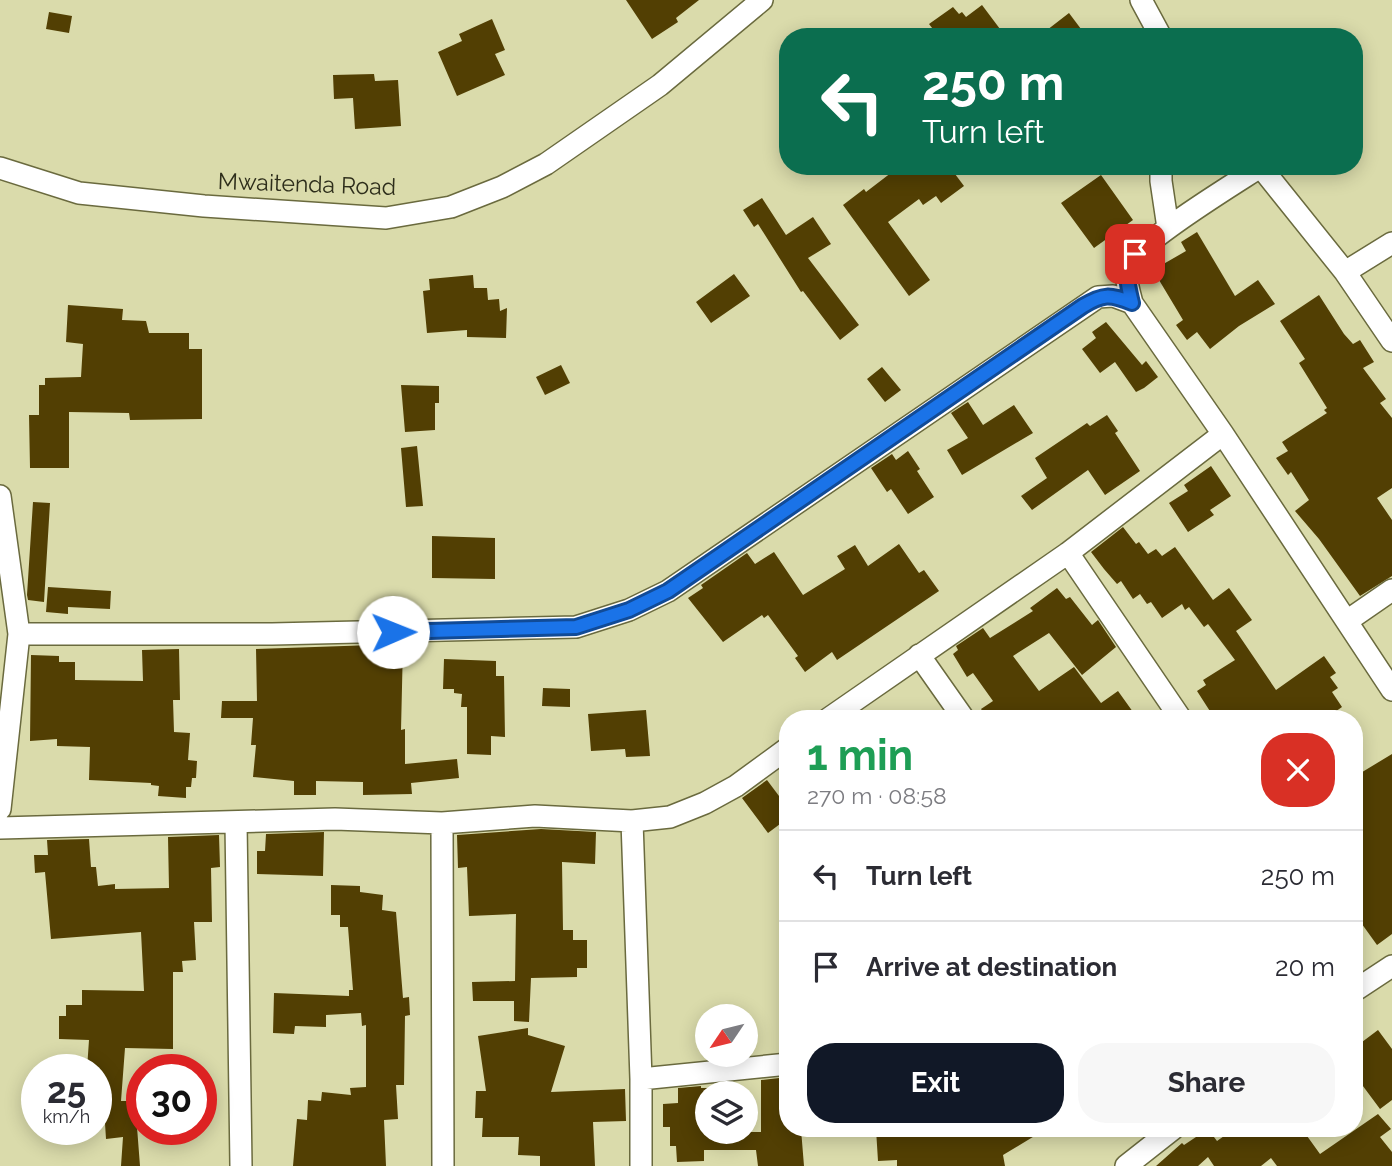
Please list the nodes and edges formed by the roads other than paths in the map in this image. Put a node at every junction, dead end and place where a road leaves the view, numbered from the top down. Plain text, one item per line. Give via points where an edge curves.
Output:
1 (762, 0) edge
2 (1141, 0) edge
3 (1156, 28) edge
4 (0, 168) edge
5 (1161, 175) edge
6 (1248, 175) edge
7 (1266, 175) edge
8 (1168, 228) junction
9 (1392, 243) edge
10 (1345, 272) junction
11 (1132, 303) junction
12 (1392, 341) edge
13 (1223, 434) junction
14 (0, 496) edge
15 (1068, 553) junction
16 (1392, 590) edge
17 (7, 593) edge
18 (1347, 621) junction
19 (19, 634) junction
20 (919, 655) junction
21 (1392, 690) edge
22 (841, 710) edge
23 (958, 710) edge
24 (1175, 710) edge
25 (779, 759) edge
26 (0, 809) edge
27 (632, 821) junction
28 (236, 823) junction
29 (442, 823) junction
30 (0, 828) edge
31 (1392, 966) edge
32 (1363, 982) edge
33 (779, 1065) edge
34 (641, 1079) junction
35 (1163, 1137) edge
36 (241, 1166) edge
37 (443, 1166) edge
38 (641, 1166) edge
39 (1126, 1166) edge

1 - 4 street, Mwaitenda Road via 660,85 546,164 451,207 386,218 204,206 79,193
2 - 3 street
5 - 8 street
6 - 8 street
7 - 10 street
8 - 11 street via 1135,254 1129,266 1126,278
9 - 10 street
10 - 12 street
11 - 13 street
11 - 19 street via 1113,296 1098,297 668,591 576,627
13 - 15 street
13 - 18 street
14 - 17 street
15 - 20 street
15 - 24 street
16 - 18 street
17 - 19 street
18 - 21 street
19 - 26 street
20 - 22 street
20 - 23 street
25 - 27 street via 705,803 670,817
27 - 29 street via 535,816
27 - 34 street
28 - 29 street via 335,819
28 - 30 street
28 - 36 street
29 - 37 street
31 - 32 street
33 - 34 street
34 - 38 street
35 - 39 street

